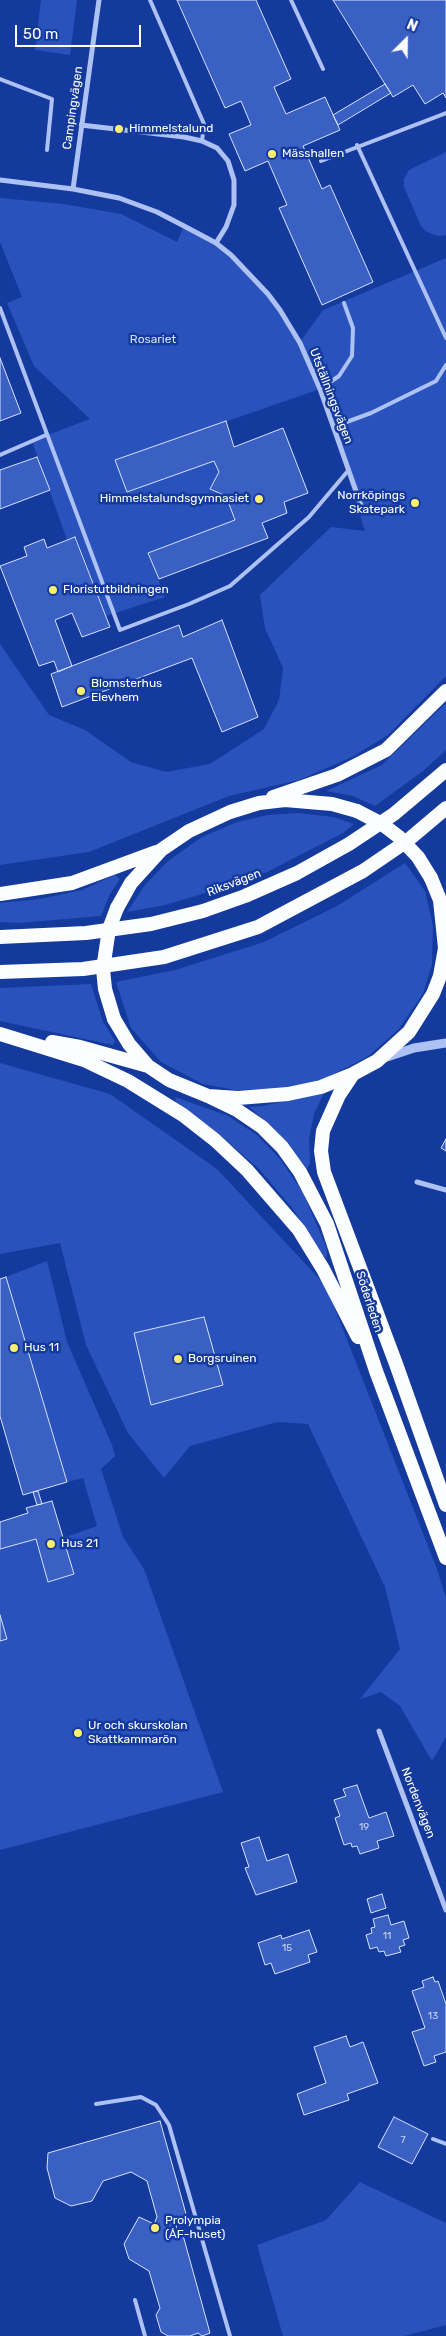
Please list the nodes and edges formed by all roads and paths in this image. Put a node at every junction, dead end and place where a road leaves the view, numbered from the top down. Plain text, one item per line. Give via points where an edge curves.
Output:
1 (99, 0) edge
2 (150, 0) edge
3 (291, 0) edge
4 (323, 69) dead end
5 (0, 80) edge
6 (446, 113) edge
7 (81, 125) junction
8 (202, 141) junction
9 (357, 145) junction
10 (46, 150) dead end
11 (321, 161) dead end
12 (0, 180) edge
13 (72, 189) junction
14 (216, 243) junction
15 (344, 303) dead end
16 (0, 308) edge
17 (446, 338) edge
18 (446, 365) edge
19 (320, 389) junction
20 (333, 427) junction
21 (46, 435) junction
22 (0, 455) edge
23 (347, 472) junction
24 (363, 511) dead end
25 (446, 691) edge
26 (446, 770) edge
27 (259, 803) junction
28 (446, 808) edge
29 (161, 850) junction
30 (0, 894) edge
31 (445, 928) edge
32 (0, 937) edge
33 (446, 950) edge
34 (0, 972) edge
35 (0, 1034) edge
36 (446, 1043) edge
37 (377, 1061) junction
38 (148, 1066) junction
39 (353, 1074) junction
40 (208, 1096) junction
41 (417, 1182) dead end
42 (446, 1190) edge
43 (376, 1371) junction
44 (446, 1505) edge
45 (446, 1558) edge
46 (379, 1731) dead end
47 (446, 1910) edge
48 (96, 2104) dead end
49 (433, 2140) dead end
50 (446, 2144) edge
51 (135, 2300) dead end
52 (145, 2336) edge
53 (230, 2336) edge

1 - 7 street, Campingvägen
2 - 8 lane via 204,124
3 - 4 lane
5 - 10 lane via 52,99
6 - 9 lane
7 - 8 street
7 - 13 street, Campingvägen
8 - 14 street via 216,148 228,161 234,180 234,206
9 - 11 lane
9 - 17 lane
12 - 13 street, Utställningsvägen
13 - 14 street, Utställningsvägen via 119,198 157,212
14 - 19 street, Utställningsvägen via 255,278 280,310 300,343
15 - 19 lane via 353,328 352,356 339,376
16 - 21 lane
18 - 20 lane via 436,381 371,413
19 - 20 street, Utställningsvägen
20 - 23 street, Utställningsvägen
21 - 22 lane
21 - 23 lane via 120,630 230,586 309,518
23 - 24 street, Utställningsvägen
25 - 27 highway via 386,750 337,775
26 - 32 highway, Riksvägen via 394,814 349,844 297,873 245,896 151,924 86,933
27 - 29 highway via 189,831
27 - 31 highway, bridge via 310,801 332,804 357,811 382,824 418,857 431,878 440,900
28 - 34 highway via 407,841 363,871 258,927 164,957 83,969
29 - 30 highway via 72,883
29 - 38 highway, bridge via 131,883 117,908 107,939 103,969 114,1019
31 - 33 highway
33 - 37 highway via 440,976 423,1013 409,1032
35 - 38 highway via 80,1047
35 - 43 highway via 84,1060 128,1081 215,1140 261,1184 299,1230
36 - 37 street via 414,1048
37 - 39 highway
38 - 40 highway via 188,1089
39 - 40 highway via 322,1087 280,1095
39 - 44 highway, Söderleden via 339,1095 323,1131 324,1172
40 - 43 highway, Söderleden via 262,1127 300,1172 327,1224
41 - 42 street
43 - 45 highway, Söderleden
46 - 47 street, Nordenvägen
48 - 53 lane via 141,2097 156,2105 169,2125
49 - 50 lane
51 - 52 lane

